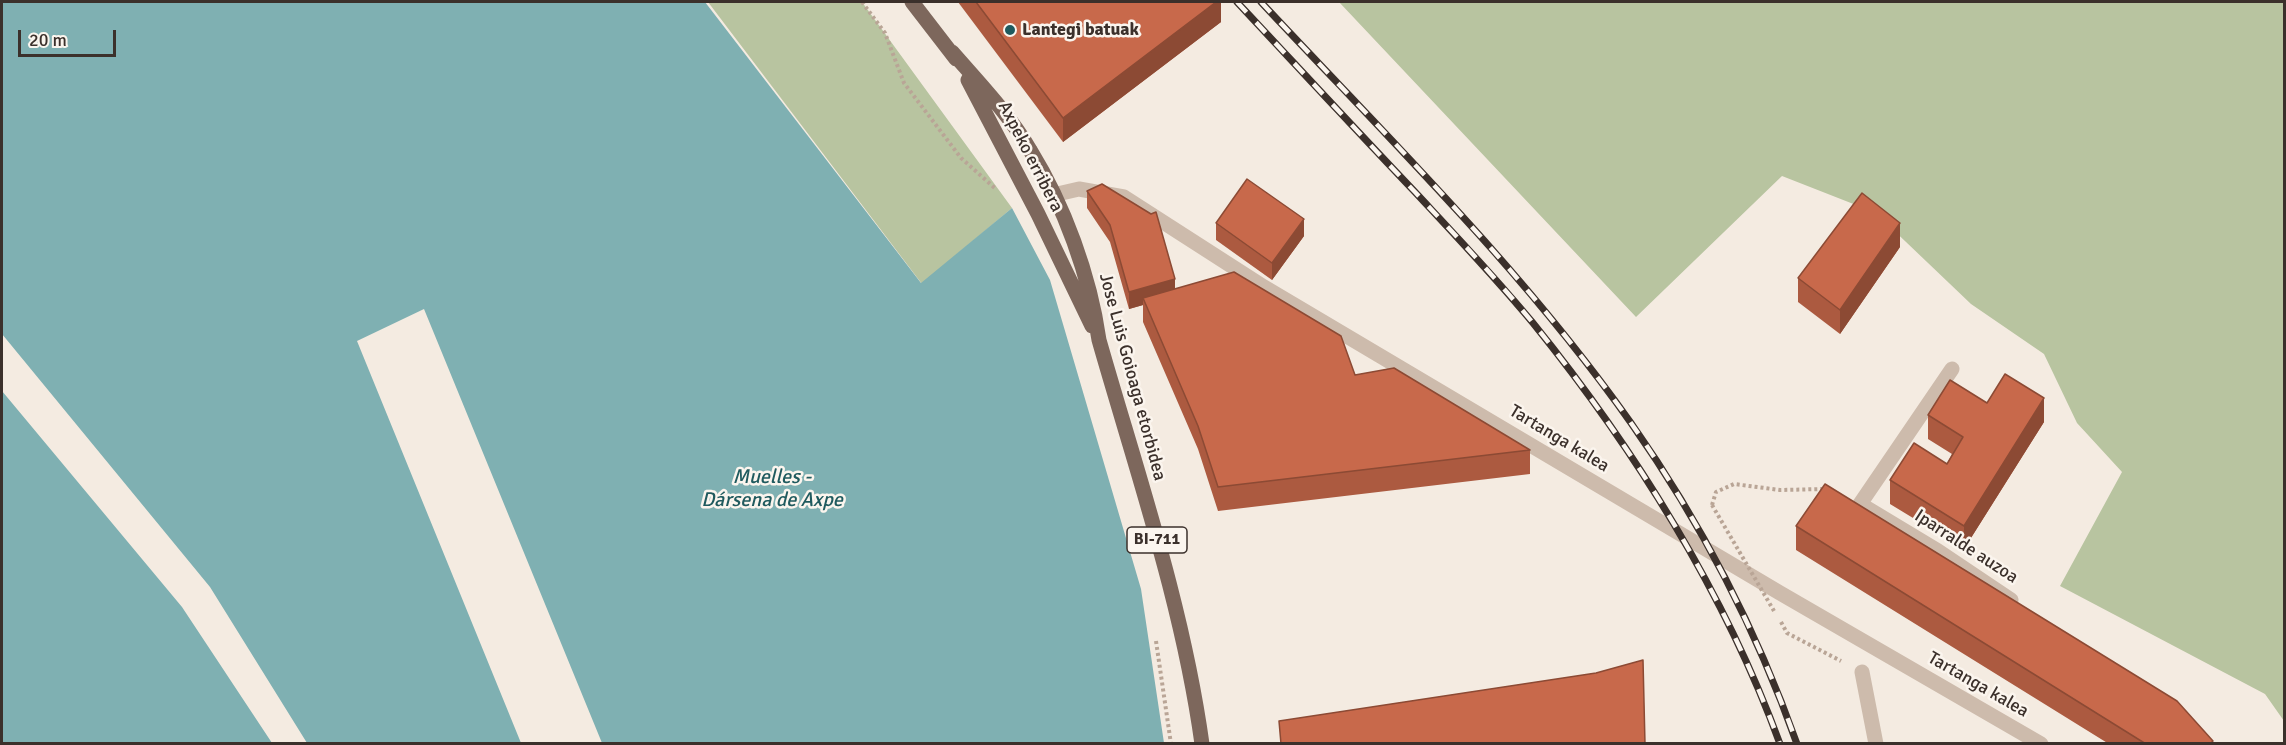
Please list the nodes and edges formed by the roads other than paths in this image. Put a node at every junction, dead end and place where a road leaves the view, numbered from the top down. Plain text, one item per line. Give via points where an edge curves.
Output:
1 (912, 2) edge
2 (952, 52) junction
3 (1053, 195) junction
4 (1099, 340) junction
5 (1952, 369) dead end
6 (2026, 609) edge
7 (1857, 669) road end
8 (1202, 744) edge
9 (1876, 744) edge
10 (2041, 744) edge

1 - 2 main road, Axpeko erribera / BI-711
2 - 3 main road, Jose Luis Goioaga etorbidea / BI-711 via 1031,150
2 - 4 main road, Axpeko erribera / BI-711
3 - 4 main road, Jose Luis Goioaga etorbidea / BI-711 via 1090,292
3 - 10 street, Tartanga kalea via 1079,189 1124,197 1274,293
4 - 8 main road, Jose Luis Goioaga etorbidea / BI-711 via 1170,584 1195,692
5 - 6 street, Iparralde auzoa via 1860,504
7 - 9 street

